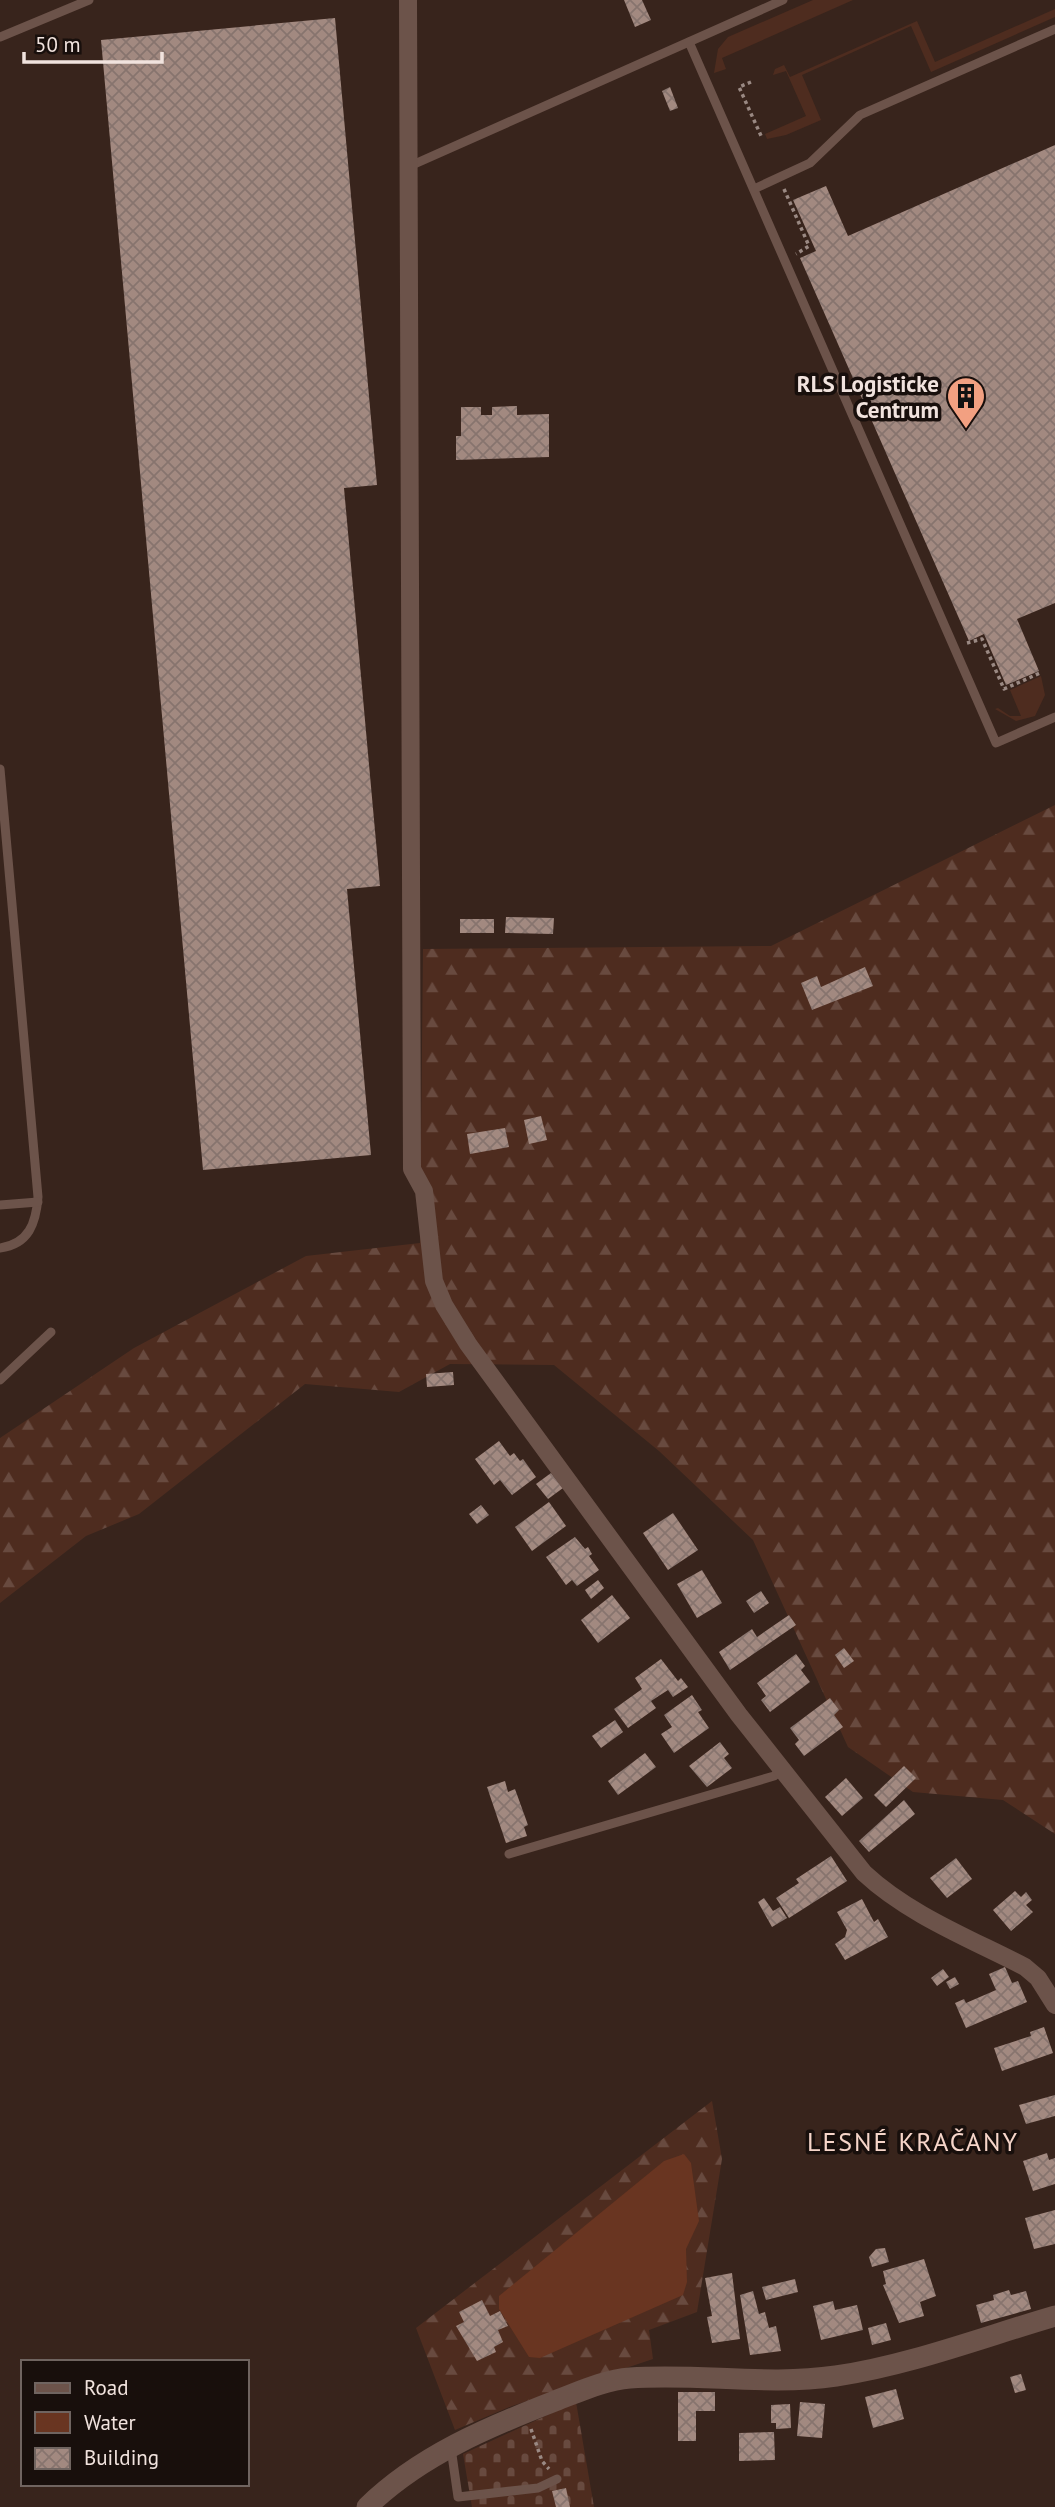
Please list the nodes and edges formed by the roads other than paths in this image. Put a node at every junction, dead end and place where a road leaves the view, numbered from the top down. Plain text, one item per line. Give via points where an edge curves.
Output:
1 (89, 0) edge
2 (408, 0) edge
3 (783, 0) edge
4 (1055, 29) edge
5 (0, 37) edge
6 (689, 42) junction
7 (410, 166) junction
8 (754, 188) junction
9 (1055, 717) edge
10 (0, 769) edge
11 (38, 1202) junction
12 (0, 1205) edge
13 (0, 1248) edge
14 (51, 1332) dead end
15 (0, 1380) edge
16 (781, 1770) junction
17 (509, 1854) dead end
18 (1055, 2005) edge
19 (1055, 2316) edge
20 (451, 2448) junction
21 (557, 2479) road end
22 (367, 2507) edge

1 - 5 lane
2 - 7 street
3 - 6 lane
4 - 8 lane via 860,115 810,163
6 - 7 lane
6 - 8 lane
7 - 16 street via 412,1169 424,1191 434,1281 468,1344
8 - 9 lane via 996,743
10 - 11 lane
11 - 12 lane
11 - 13 lane via 31,1231
14 - 15 lane
16 - 17 lane via 695,1801
16 - 18 street via 884,1892 1025,1967
19 - 20 street via 837,2376 751,2382 676,2376 626,2378 524,2413
20 - 21 lane via 458,2497 538,2488
20 - 22 street via 424,2462

